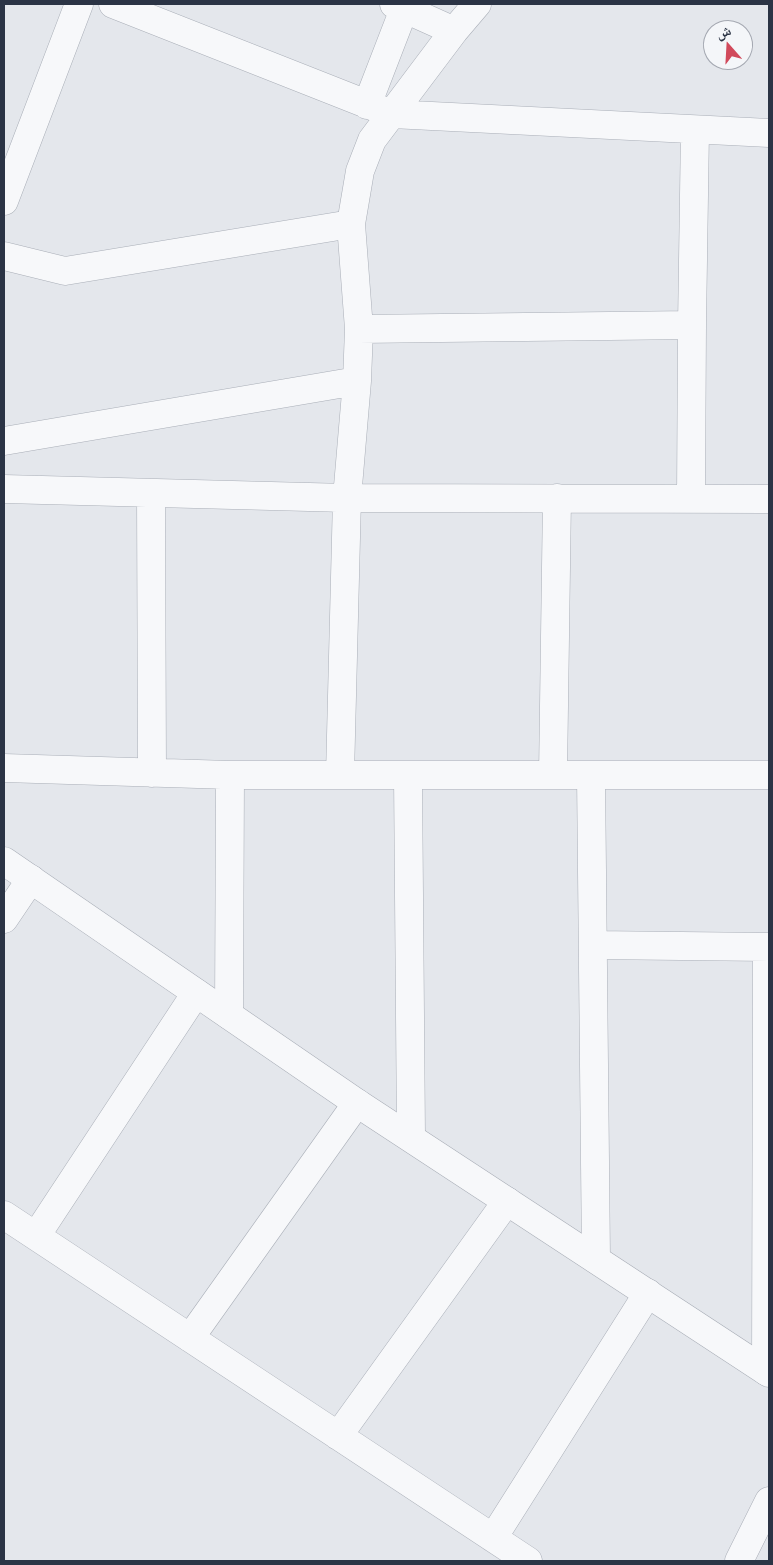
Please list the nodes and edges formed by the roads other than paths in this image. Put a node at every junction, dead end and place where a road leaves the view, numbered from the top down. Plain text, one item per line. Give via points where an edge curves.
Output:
1 (79, 4) edge
2 (113, 4) edge
3 (477, 4) edge
4 (402, 5) edge
5 (454, 31) junction
6 (380, 110) junction
7 (695, 130) junction
8 (769, 133) edge
9 (4, 201) edge
10 (351, 224) junction
11 (4, 256) edge
12 (692, 325) junction
13 (359, 329) junction
14 (357, 381) junction
15 (4, 441) edge
16 (4, 489) edge
17 (151, 494) junction
18 (347, 498) junction
19 (557, 498) junction
20 (691, 498) junction
21 (769, 499) edge
22 (4, 768) edge
23 (152, 773) junction
24 (230, 775) junction
25 (340, 775) junction
26 (408, 775) junction
27 (553, 775) junction
28 (591, 775) junction
29 (769, 775) edge
30 (4, 861) edge
31 (30, 879) junction
32 (4, 919) edge
33 (593, 945) junction
34 (768, 947) edge
35 (196, 993) junction
36 (229, 1015) junction
37 (357, 1103) junction
38 (768, 1134) edge
39 (411, 1137) junction
40 (507, 1201) junction
41 (4, 1214) edge
42 (36, 1236) junction
43 (596, 1259) junction
44 (648, 1293) junction
45 (190, 1338) junction
46 (768, 1372) edge
47 (338, 1436) junction
48 (769, 1501) edge
49 (493, 1538) junction
50 (528, 1561) edge
51 (739, 1561) edge

1 - 9 street
2 - 6 street
3 - 5 street
4 - 5 street
4 - 6 street
5 - 6 street
6 - 7 street
6 - 10 street via 360,170
7 - 8 street
7 - 12 street
10 - 11 street via 65,270
10 - 13 street
12 - 13 street
12 - 20 street
13 - 14 street
14 - 15 street
14 - 18 street
16 - 17 street
17 - 18 street
17 - 23 street
18 - 19 street
18 - 25 street
19 - 20 street
19 - 27 street
20 - 21 street
22 - 23 street
23 - 24 street
24 - 25 street
24 - 36 street
25 - 26 street
26 - 27 street
26 - 39 street
27 - 28 street
28 - 29 street
28 - 33 street
30 - 31 street
31 - 32 street
31 - 35 street
33 - 34 street
33 - 43 street
34 - 38 street
35 - 36 street
35 - 42 street
36 - 37 street
37 - 39 street
37 - 45 street
38 - 46 street
39 - 40 street
40 - 43 street
40 - 47 street
41 - 42 street
42 - 45 street
43 - 44 street
44 - 46 street
44 - 49 street
45 - 47 street
47 - 49 street
48 - 51 street
49 - 50 street

